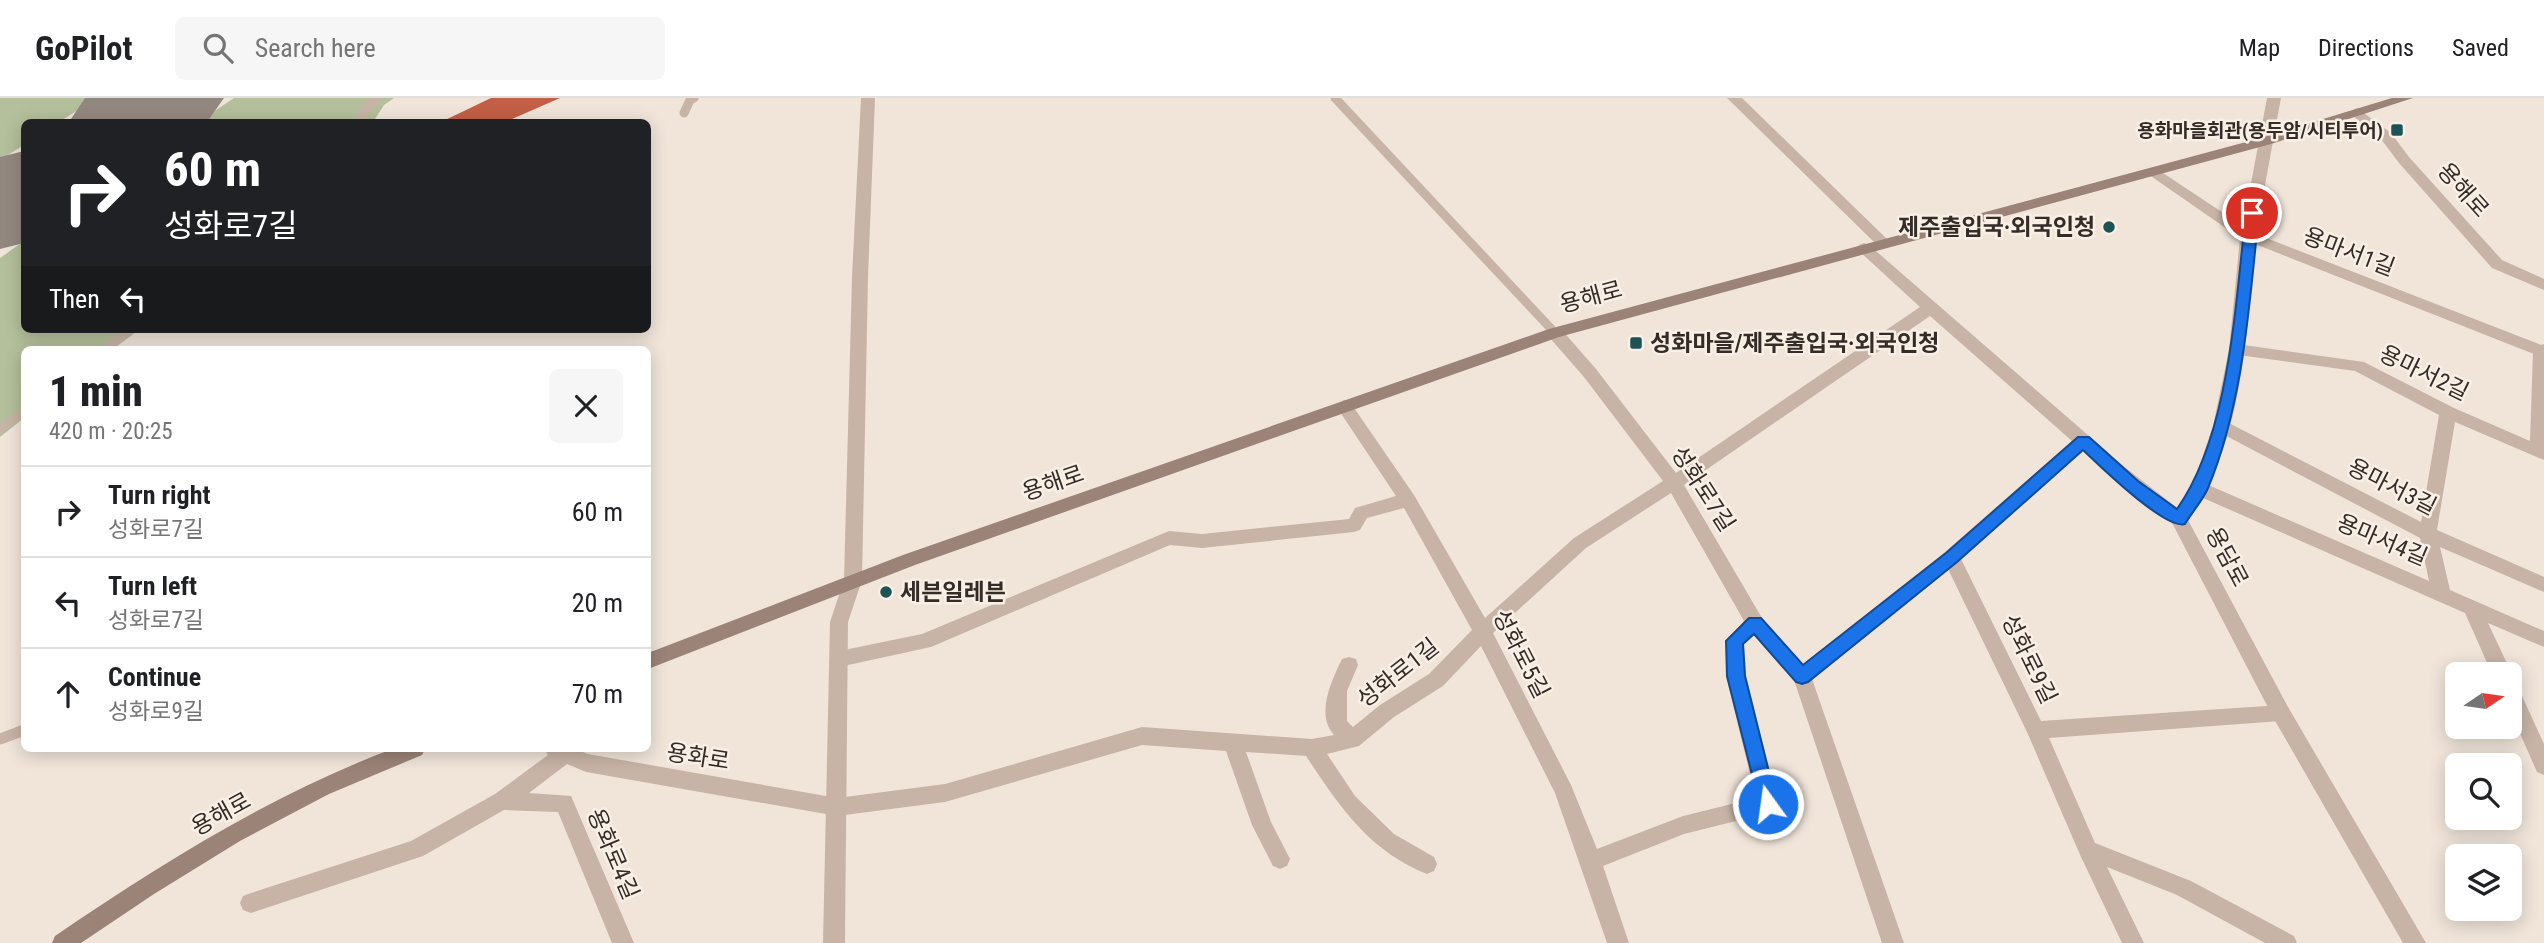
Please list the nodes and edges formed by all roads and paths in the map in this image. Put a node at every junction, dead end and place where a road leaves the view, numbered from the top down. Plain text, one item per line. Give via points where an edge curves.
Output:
1 (377, 98) edge
2 (694, 98) edge
3 (868, 98) edge
4 (1335, 98) edge
5 (1734, 98) edge
6 (2274, 98) edge
7 (2406, 98) edge
8 (2357, 112) junction
9 (684, 113) dead end
10 (361, 119) edge
11 (2266, 141) junction
12 (2152, 172) junction
13 (2248, 236) junction
14 (1883, 243) junction
15 (1864, 248) junction
16 (2544, 285) edge
17 (1929, 309) junction
18 (126, 333) edge
19 (1555, 333) junction
20 (109, 346) edge
21 (2237, 350) junction
22 (2543, 351) edge
23 (1343, 406) junction
24 (2448, 412) junction
25 (21, 413) edge
26 (2221, 426) junction
27 (0, 429) edge
28 (2083, 441) junction
29 (2541, 452) edge
30 (1674, 483) junction
31 (2200, 489) junction
32 (1408, 500) junction
33 (2179, 519) junction
34 (2428, 534) junction
35 (1951, 557) junction
36 (853, 580) junction
37 (2544, 585) edge
38 (2441, 592) junction
39 (2471, 606) junction
40 (1755, 623) junction
41 (1483, 631) junction
42 (2544, 639) edge
43 (839, 659) junction
44 (651, 660) edge
45 (2497, 662) edge
46 (1349, 664) dead end
47 (1802, 676) junction
48 (2281, 713) junction
49 (2522, 717) edge
50 (2036, 730) junction
51 (21, 731) edge
52 (0, 739) edge
53 (1352, 740) junction
54 (1233, 742) junction
55 (1312, 748) junction
56 (407, 752) edge
57 (558, 752) edge
58 (561, 752) edge
59 (2544, 766) edge
60 (502, 801) junction
61 (837, 807) junction
62 (2088, 850) junction
63 (1280, 859) dead end
64 (1591, 861) junction
65 (1427, 864) dead end
66 (251, 903) dead end
67 (63, 943) edge
68 (623, 943) edge
69 (834, 943) edge
70 (1618, 943) edge
71 (1893, 943) edge
72 (2133, 943) edge
73 (2286, 943) edge
74 (2415, 943) edge

1 - 10 lane
2 - 9 lane
3 - 36 street
4 - 19 lane
5 - 14 street
6 - 11 street
7 - 8 main road, 용해로
8 - 11 main road, 용해로
8 - 16 street, 용해로 via 2386,136 2497,264
11 - 12 main road, 용해로
11 - 13 street
12 - 13 street, 용마서1길
12 - 14 main road, 용해로
13 - 21 street
13 - 22 street, 용마서1길
14 - 15 main road, 용해로
15 - 17 street, 용담로
15 - 19 main road, 용해로
17 - 28 street, 용담로
17 - 30 street, 성화로1길
18 - 20 lane
19 - 23 main road, 용해로
19 - 30 street, 성화로7길
21 - 24 street, 용마서2길 via 2358,366
21 - 26 street
22 - 29 street
23 - 32 street, 성화로5길
23 - 36 main road, 용해로
24 - 29 street, 용마서2길
24 - 34 street
25 - 27 lane
26 - 31 street
26 - 34 street, 용마서3길
28 - 33 street, 용담로 via 2132,486
28 - 35 street
30 - 40 street, 성화로7길
30 - 41 street, 성화로1길 via 1580,543
31 - 33 street
31 - 38 street, 용마서4길
32 - 41 street, 성화로5길
32 - 43 street via 1361,513 1354,525 1202,541 1168,538 923,641
33 - 48 street, 용담로
34 - 37 street, 용마서3길
34 - 38 street
35 - 47 street
35 - 50 street, 성화로9길
36 - 43 street via 839,622
36 - 44 main road, 용해로
38 - 39 street, 용마서4길
39 - 42 street, 용마서4길
39 - 45 street
40 - 47 street, 성화로7길
40 - 64 street via 1735,641 1736,676 1768,804 1683,825
41 - 53 street, 성화로1길 via 1436,680
41 - 64 street, 성화로5길 via 1564,791
43 - 61 street
46 - 53 street via 1336,691 1337,724
47 - 71 street, 성화로7길
48 - 50 street
48 - 74 street, 용담로
49 - 59 street
50 - 62 street, 성화로9길
51 - 52 lane
53 - 55 street, 성화로1길
54 - 55 street, 성화로1길
54 - 61 street, 성화로1길 via 1142,736 945,793
54 - 63 street via 1262,825
55 - 65 street via 1348,803 1387,841
56 - 67 main road, 용해로 via 261,819 154,880
57 - 60 street
58 - 61 street, 용화로 via 586,763
60 - 66 street via 416,849
60 - 68 street, 용화로4길 via 564,803
61 - 69 street
62 - 72 street, 성화로9길
62 - 73 street via 2184,888
64 - 70 street, 성화로5길

